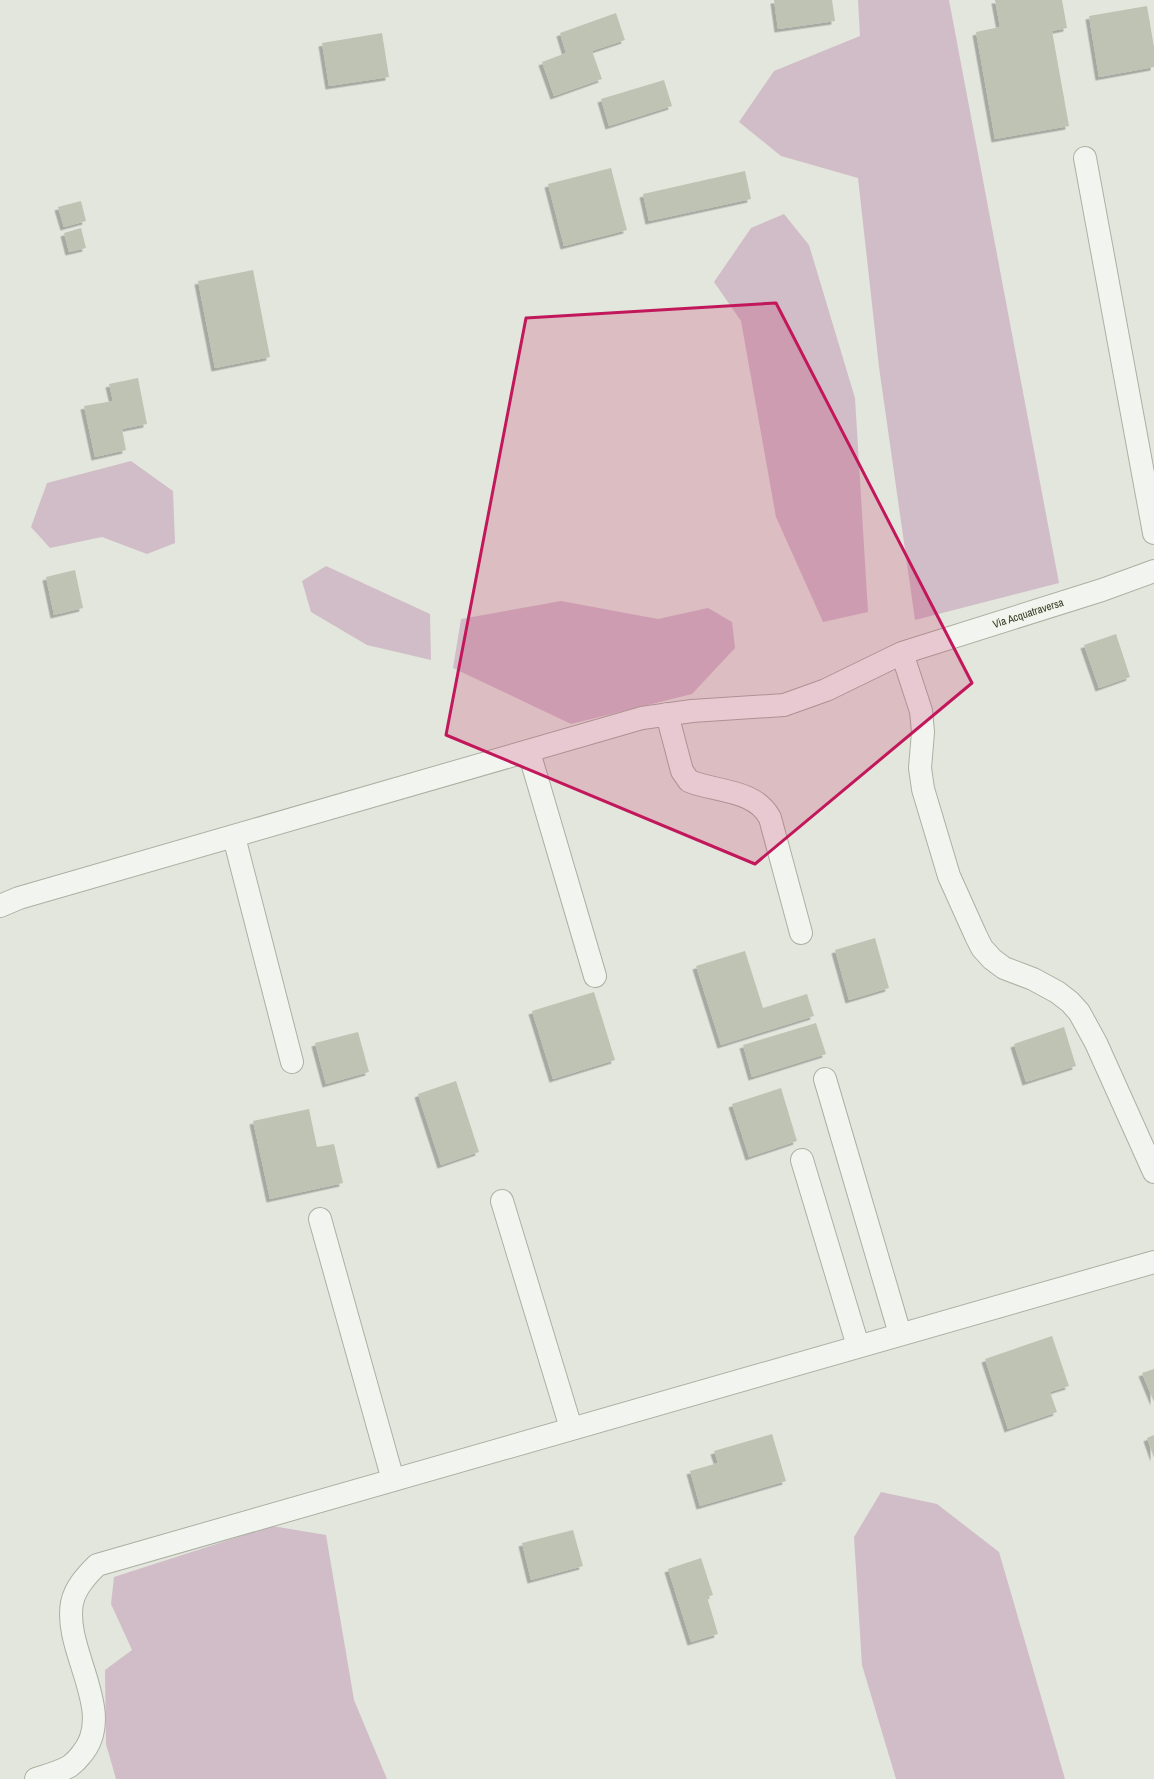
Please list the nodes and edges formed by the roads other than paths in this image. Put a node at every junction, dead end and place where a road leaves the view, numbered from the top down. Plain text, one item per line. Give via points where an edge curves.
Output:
1 (1085, 158) dead end
2 (1154, 533) edge
3 (1154, 572) edge
4 (902, 654) junction
5 (667, 714) junction
6 (529, 752) junction
7 (234, 836) junction
8 (0, 906) edge
9 (801, 933) dead end
10 (595, 976) dead end
11 (292, 1062) dead end
12 (825, 1079) dead end
13 (802, 1160) dead end
14 (1154, 1172) edge
15 (502, 1201) dead end
16 (320, 1219) dead end
17 (1154, 1262) edge
18 (900, 1334) junction
19 (858, 1346) junction
20 (571, 1428) junction
21 (393, 1480) junction
22 (36, 1779) edge

1 - 2 street
3 - 4 street, Via Acquatraversa
4 - 5 street, Via Acquatraversa via 826,690 784,706
4 - 14 street via 921,712 923,732 920,768 923,789 949,876 976,936 982,948 1004,968 1057,992 1079,1012 1096,1043
5 - 6 street, Via Acquatraversa via 642,718
5 - 9 street via 682,770 689,781 744,796 765,808 770,818
6 - 7 street, Via Acquatraversa
6 - 10 street
7 - 8 street, Via Acquatraversa via 19,898
7 - 11 street
12 - 18 street
13 - 19 street
15 - 20 street
16 - 21 street
17 - 18 street
18 - 19 street
19 - 20 street
20 - 21 street
21 - 22 street via 97,1565 78,1589 71,1616 72,1632 93,1706 93,1731 89,1745 72,1765

